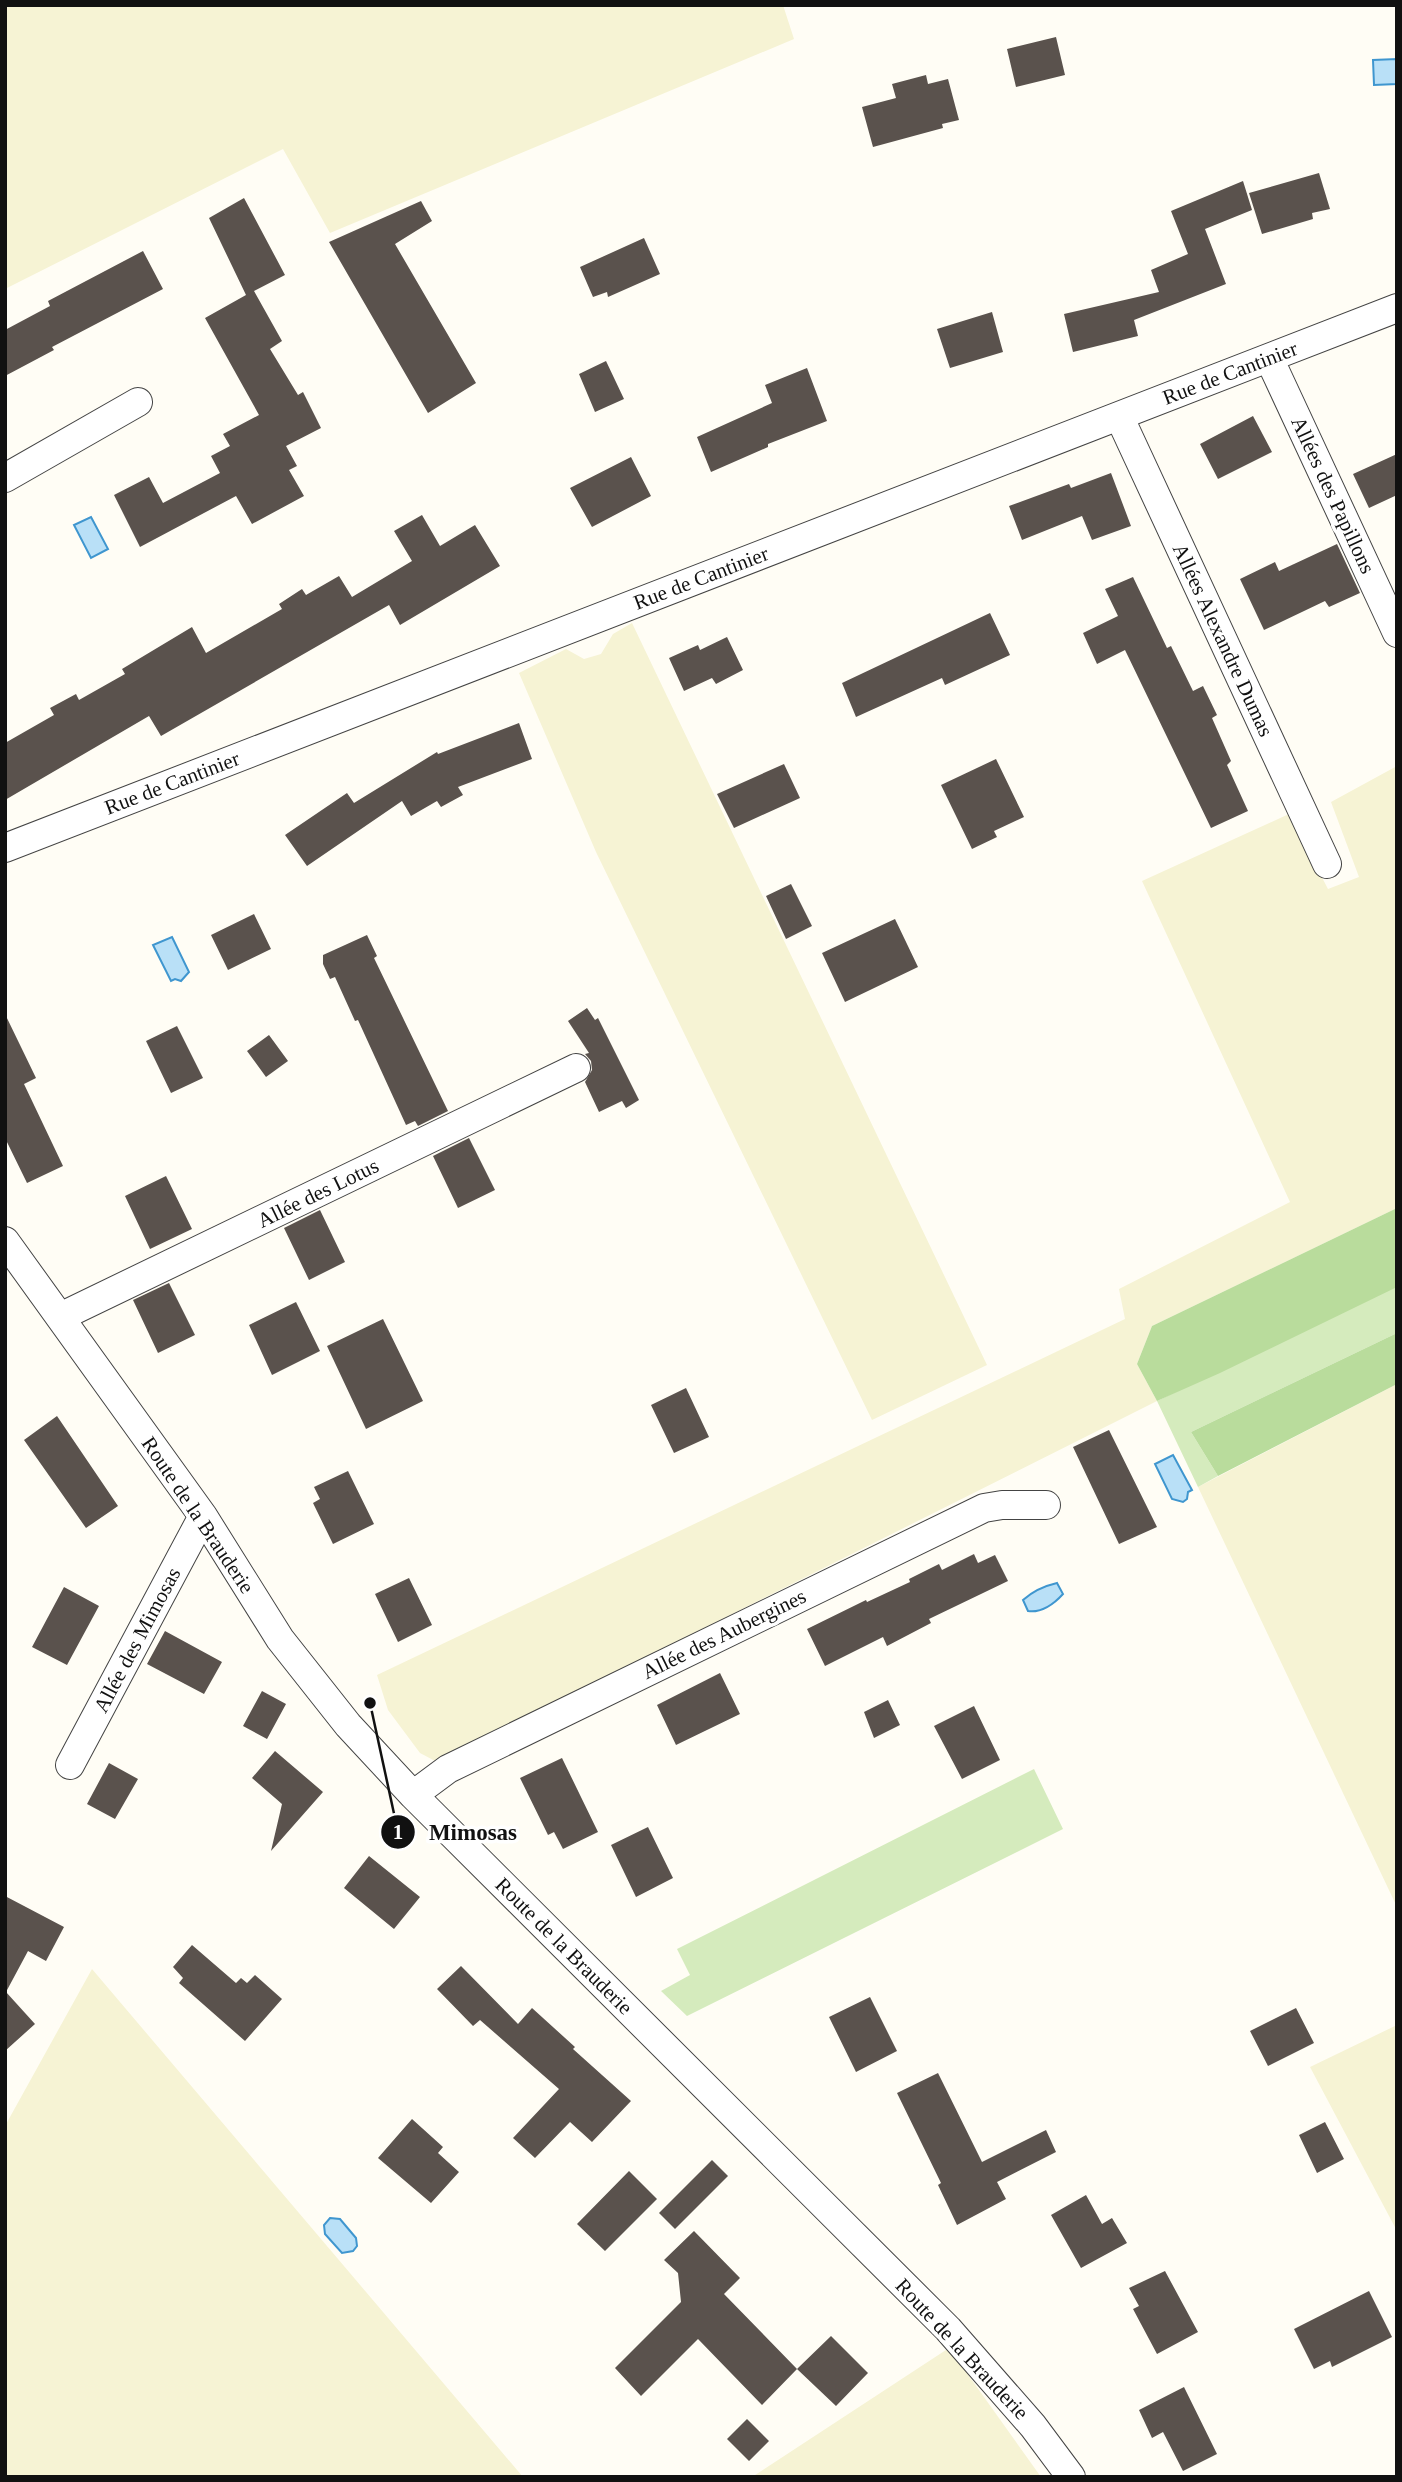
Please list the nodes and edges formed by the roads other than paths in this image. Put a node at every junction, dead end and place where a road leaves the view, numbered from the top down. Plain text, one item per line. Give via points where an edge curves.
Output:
1 (1397, 308) edge
2 (1269, 358) junction
3 (138, 402) dead end
4 (1119, 416) junction
5 (5, 478) edge
6 (1397, 633) edge
7 (5, 848) edge
8 (1327, 864) dead end
9 (576, 1068) dead end
10 (5, 1241) edge
11 (60, 1317) junction
12 (1046, 1505) dead end
13 (203, 1516) junction
14 (70, 1765) dead end
15 (413, 1795) junction
16 (1070, 2477) edge

1 - 2 street, Rue de Cantinier
2 - 4 street, Rue de Cantinier
2 - 6 street, Allées des Papillons
3 - 5 street
4 - 7 street, Rue de Cantinier
4 - 8 street, Allées Alexandre Dumas
9 - 11 street, Allée des Lotus
10 - 11 street, Route de la Brauderie
11 - 13 street, Route de la Brauderie
12 - 15 street, Allée des Aubergines via 984,1508 448,1769
13 - 14 street, Allée des Mimosas
13 - 15 street, Route de la Brauderie via 280,1639 348,1725
15 - 16 street, Route de la Brauderie via 948,2329 1033,2426

